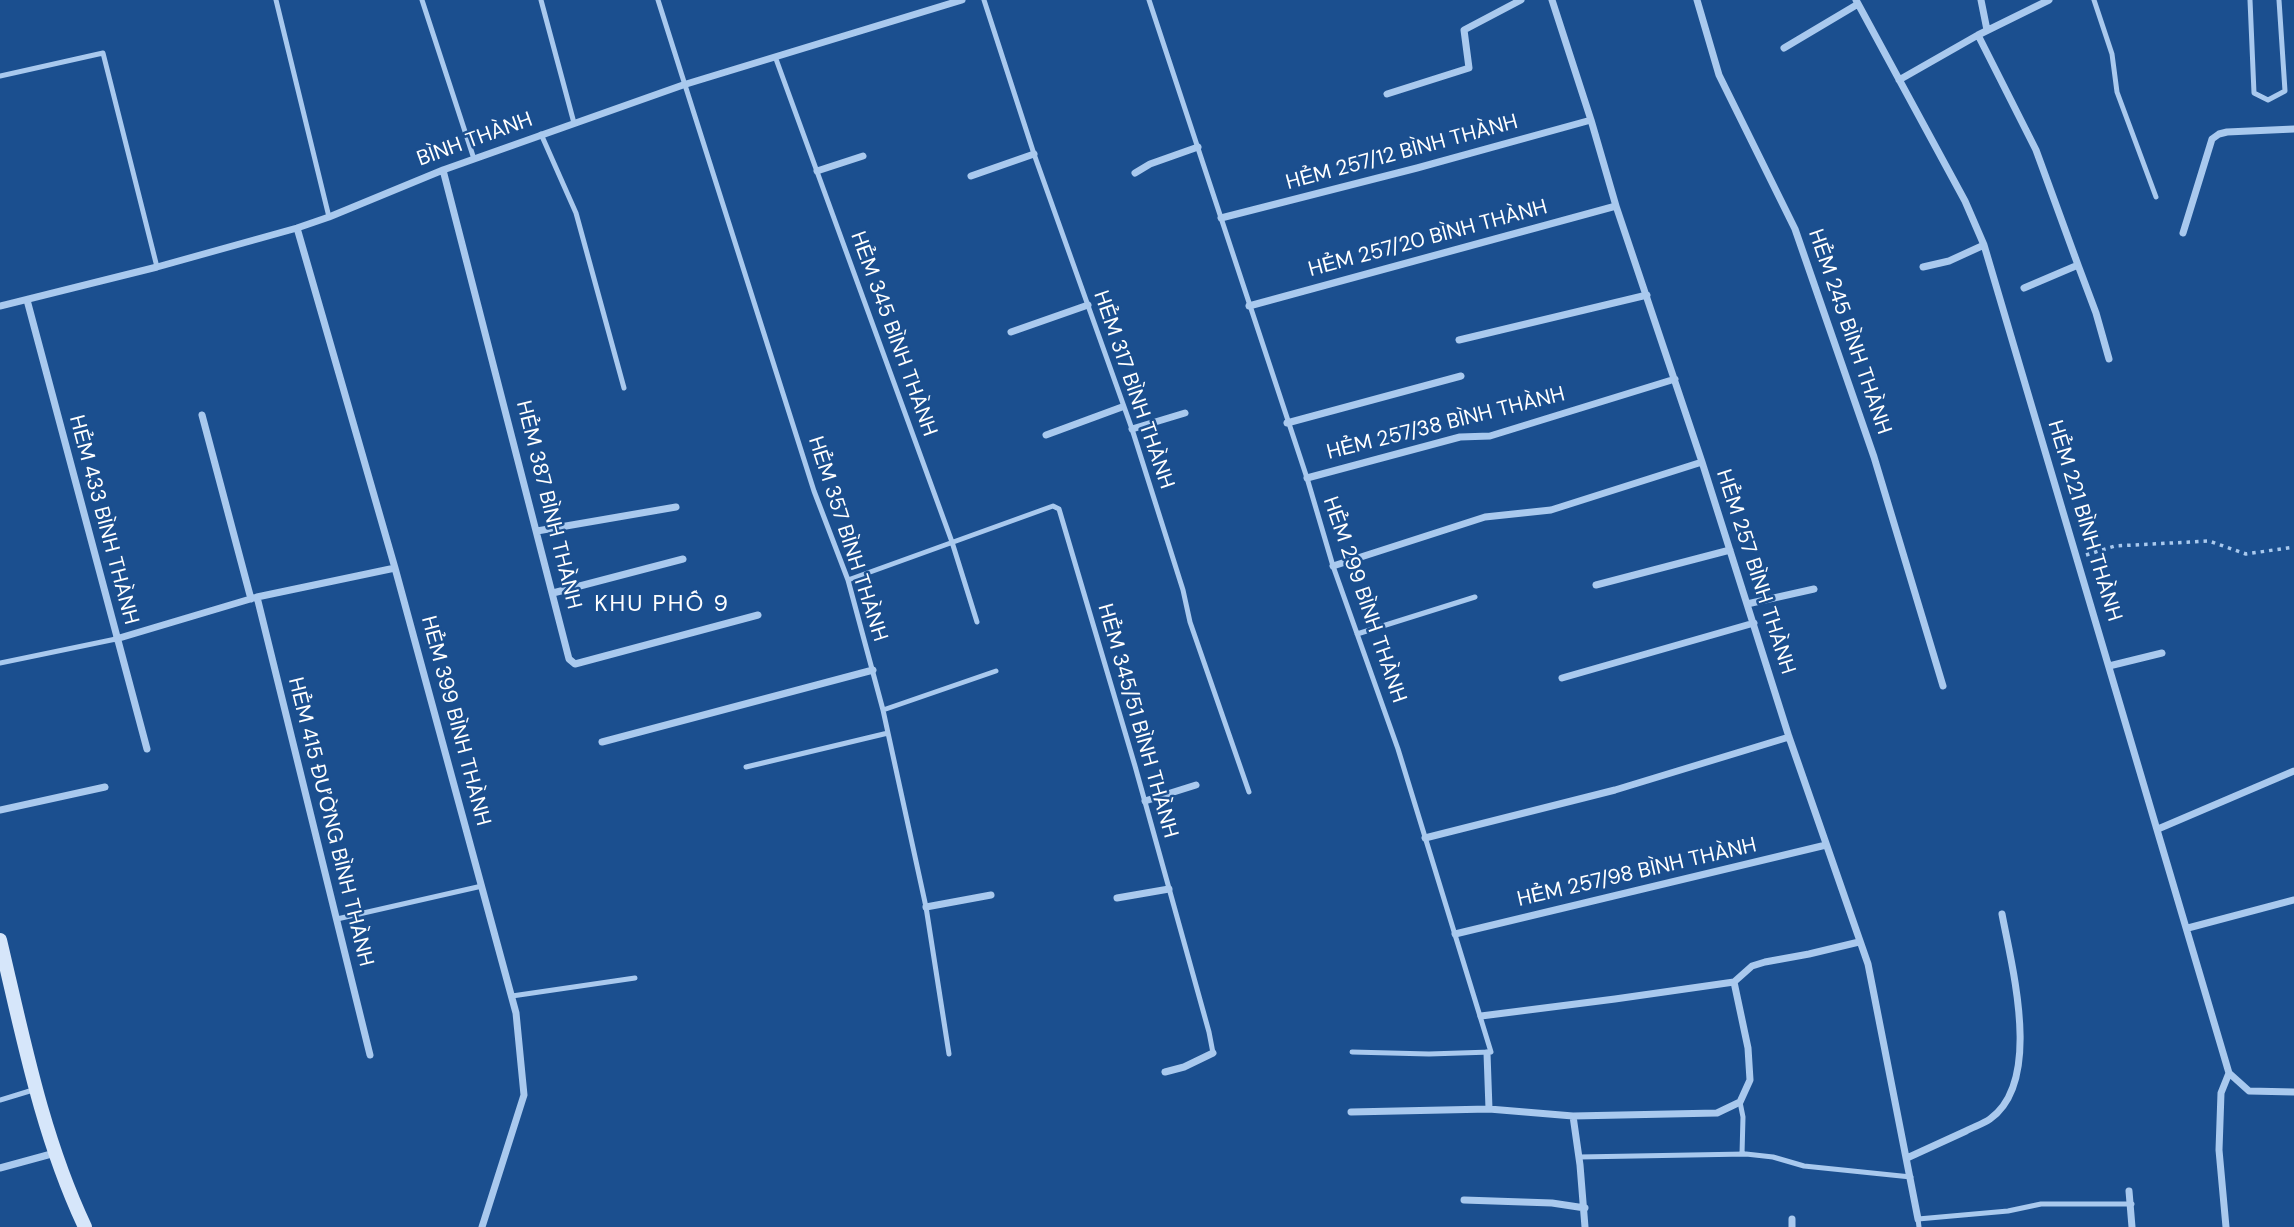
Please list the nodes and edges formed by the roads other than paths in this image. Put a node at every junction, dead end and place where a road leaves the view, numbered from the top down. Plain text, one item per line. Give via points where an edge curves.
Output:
1 (276, 0) edge
2 (422, 0) edge
3 (541, 0) edge
4 (658, 0) edge
5 (961, 0) edge
6 (984, 0) edge
7 (1149, 0) edge
8 (1521, 0) edge
9 (1552, 0) edge
10 (1698, 0) edge
11 (1981, 0) edge
12 (2049, 0) edge
13 (2094, 0) edge
14 (2250, 0) edge
15 (2279, 0) edge
16 (1857, 2) edge
17 (1987, 30) junction
18 (1978, 35) junction
19 (1784, 48) dead end
20 (776, 59) junction
21 (0, 76) edge
22 (1899, 80) junction
23 (683, 85) junction
24 (1387, 94) dead end
25 (1591, 120) junction
26 (574, 123) junction
27 (2294, 129) edge
28 (541, 134) junction
29 (1198, 147) junction
30 (1034, 155) junction
31 (863, 156) dead end
32 (474, 159) junction
33 (443, 170) junction
34 (817, 170) junction
35 (1135, 173) dead end
36 (971, 176) dead end
37 (2156, 197) dead end
38 (1616, 206) junction
39 (330, 217) junction
40 (1221, 218) junction
41 (297, 228) junction
42 (2183, 233) dead end
43 (1984, 245) junction
44 (2078, 265) junction
45 (157, 267) junction
46 (1923, 267) dead end
47 (2024, 288) dead end
48 (1647, 295) junction
49 (27, 300) junction
50 (1087, 305) junction
51 (0, 306) edge
52 (1250, 306) junction
53 (1012, 332) dead end
54 (1459, 340) dead end
55 (2109, 359) dead end
56 (1461, 376) dead end
57 (1675, 379) junction
58 (624, 388) dead end
59 (1122, 407) junction
60 (1185, 413) dead end
61 (202, 415) dead end
62 (1287, 423) junction
63 (1132, 429) junction
64 (1046, 435) dead end
65 (1702, 462) junction
66 (1307, 478) junction
67 (676, 507) dead end
68 (537, 531) junction
69 (952, 542) junction
70 (1730, 550) junction
71 (683, 559) dead end
72 (1334, 566) junction
73 (395, 568) junction
74 (848, 580) junction
75 (1596, 585) dead end
76 (1814, 589) dead end
77 (552, 593) junction
78 (1475, 597) dead end
79 (254, 598) junction
80 (1747, 604) junction
81 (758, 615) dead end
82 (977, 622) dead end
83 (1754, 623) junction
84 (1357, 634) junction
85 (116, 639) junction
86 (2162, 653) dead end
87 (0, 663) edge
88 (2109, 666) junction
89 (873, 670) junction
90 (996, 671) dead end
91 (1562, 678) dead end
92 (1943, 686) dead end
93 (883, 710) junction
94 (888, 733) junction
95 (1789, 737) junction
96 (602, 742) dead end
97 (147, 749) dead end
98 (746, 767) dead end
99 (2294, 771) edge
100 (1196, 785) dead end
101 (105, 787) dead end
102 (1249, 792) dead end
103 (1145, 801) junction
104 (0, 810) edge
105 (2158, 829) junction
106 (1425, 838) junction
107 (1826, 845) junction
108 (482, 886) junction
109 (1169, 889) junction
110 (991, 895) dead end
111 (1117, 898) dead end
112 (2294, 900) edge
113 (926, 907) junction
114 (2002, 914) dead end
115 (337, 919) junction
116 (2188, 928) junction
117 (1455, 934) junction
118 (0, 940) edge
119 (1859, 942) junction
120 (635, 978) dead end
121 (1734, 982) junction
122 (512, 996) junction
123 (1481, 1016) junction
124 (1352, 1052) dead end
125 (1213, 1053) joint
126 (1489, 1053) junction
127 (949, 1054) dead end
128 (370, 1055) dead end
129 (1165, 1072) dead end
130 (2229, 1073) junction
131 (36, 1090) junction
132 (2294, 1092) edge
133 (0, 1100) edge
134 (1740, 1102) junction
135 (1489, 1109) junction
136 (1350, 1112) dead end
137 (1573, 1115) junction
138 (54, 1153) junction
139 (1742, 1154) junction
140 (1579, 1157) junction
141 (1907, 1158) junction
142 (0, 1168) edge
143 (1911, 1177) junction
144 (2129, 1191) dead end
145 (1464, 1200) dead end
146 (2132, 1204) junction
147 (1584, 1208) junction
148 (1918, 1223) edge
149 (85, 1227) edge
150 (482, 1227) edge
151 (1585, 1227) edge
152 (2132, 1227) edge
153 (2226, 1227) edge

1 - 39 lane
2 - 32 lane
3 - 26 lane
4 - 23 lane, HẺM 357 BÌNH THÀNH
5 - 20 street, BÌNH THÀNH
6 - 30 lane, HẺM 317 BÌNH THÀNH
7 - 29 lane, HẺM 299 BÌNH THÀNH
8 - 24 street via 1464,30 1469,68
9 - 25 street, HẺM 257 BÌNH THÀNH
10 - 92 street, HẺM 245 BÌNH THÀNH via 1719,75 1795,229 1874,457
11 - 17 street
12 - 17 street
13 - 37 lane via 2112,54 2117,92
14 - 15 lane via 2254,93 2268,100 2285,91
16 - 19 street
16 - 22 street, HẺM 221 BÌNH THÀNH
17 - 18 street
18 - 22 street
18 - 44 street via 2036,150
20 - 23 street, BÌNH THÀNH
20 - 34 lane, HẺM 345 BÌNH THÀNH
21 - 45 lane via 103,53
22 - 43 street, HẺM 221 BÌNH THÀNH
23 - 26 street, BÌNH THÀNH
23 - 74 lane, HẺM 357 BÌNH THÀNH via 814,491
25 - 38 street, HẺM 257 BÌNH THÀNH
25 - 40 street, HẺM 257/12 BÌNH THÀNH
26 - 28 street, BÌNH THÀNH
27 - 42 street via 2227,132 2212,139
28 - 32 street, BÌNH THÀNH
28 - 58 lane via 576,213
29 - 35 street
29 - 40 lane, HẺM 299 BÌNH THÀNH
30 - 36 street
30 - 50 lane, HẺM 317 BÌNH THÀNH
31 - 34 street
32 - 33 street, BÌNH THÀNH
33 - 39 street, BÌNH THÀNH
33 - 68 street, HẺM 387 BÌNH THÀNH
34 - 69 lane, HẺM 345 BÌNH THÀNH
38 - 48 street, HẺM 257 BÌNH THÀNH
38 - 52 street, HẺM 257/20 BÌNH THÀNH
39 - 41 street, BÌNH THÀNH
40 - 52 lane, HẺM 299 BÌNH THÀNH
41 - 45 street, BÌNH THÀNH
41 - 73 street, HẺM 399 BÌNH THÀNH
43 - 46 street
43 - 88 street, HẺM 221 BÌNH THÀNH
44 - 47 street
44 - 55 street
45 - 49 street, BÌNH THÀNH
48 - 54 street
48 - 57 street, HẺM 257 BÌNH THÀNH
49 - 51 street, BÌNH THÀNH
49 - 85 street, HẺM 433 BÌNH THÀNH
50 - 53 street
50 - 59 lane, HẺM 317 BÌNH THÀNH
52 - 62 lane, HẺM 299 BÌNH THÀNH
56 - 62 street
57 - 65 street, HẺM 257 BÌNH THÀNH
57 - 66 street, HẺM 257/38 BÌNH THÀNH via 1490,436 1460,437
59 - 63 lane, HẺM 317 BÌNH THÀNH
59 - 64 street
60 - 63 street
61 - 79 street, HẺM 415 ĐƯỜNG BÌNH THÀNH
62 - 66 lane, HẺM 299 BÌNH THÀNH
63 - 102 lane, HẺM 317 BÌNH THÀNH via 1190,622
65 - 70 street, HẺM 257 BÌNH THÀNH
65 - 72 street via 1551,510 1485,517
66 - 72 lane, HẺM 299 BÌNH THÀNH
67 - 68 street
68 - 77 street, HẺM 387 BÌNH THÀNH
69 - 74 lane
69 - 82 lane, HẺM 345 BÌNH THÀNH
69 - 103 lane, HẺM 345/51 BÌNH THÀNH via 1053,506 1059,509
70 - 75 street
70 - 80 street, HẺM 257 BÌNH THÀNH
71 - 77 street
72 - 84 lane, HẺM 299 BÌNH THÀNH
73 - 79 street
73 - 108 street, HẺM 399 BÌNH THÀNH
74 - 89 lane, HẺM 357 BÌNH THÀNH
76 - 80 street
77 - 81 street, HẺM 387 BÌNH THÀNH via 569,659 575,664
78 - 84 lane
79 - 85 street
79 - 115 street, HẺM 415 ĐƯỜNG BÌNH THÀNH
80 - 83 street, HẺM 257 BÌNH THÀNH
83 - 91 street
83 - 95 street, HẺM 257 BÌNH THÀNH
84 - 106 lane, HẺM 299 BÌNH THÀNH
85 - 87 lane
85 - 97 street, HẺM 433 BÌNH THÀNH
86 - 88 street
88 - 105 street, HẺM 221 BÌNH THÀNH
89 - 93 lane, HẺM 357 BÌNH THÀNH
89 - 96 street
90 - 93 lane
93 - 94 lane, HẺM 357 BÌNH THÀNH
94 - 98 lane
94 - 113 lane, HẺM 357 BÌNH THÀNH
95 - 106 street via 1615,790
95 - 107 street, HẺM 257 BÌNH THÀNH
99 - 105 street
100 - 103 street
101 - 104 street
103 - 109 lane, HẺM 345/51 BÌNH THÀNH
105 - 116 street, HẺM 221 BÌNH THÀNH
106 - 117 lane, HẺM 299 BÌNH THÀNH
107 - 117 street, HẺM 257/98 BÌNH THÀNH
107 - 119 street, HẺM 257 BÌNH THÀNH
108 - 115 lane
108 - 122 street, HẺM 399 BÌNH THÀNH
109 - 111 street
109 - 125 lane, HẺM 345/51 BÌNH THÀNH
110 - 113 street
112 - 116 street
113 - 127 lane, HẺM 357 BÌNH THÀNH
114 - 141 street via 2021,1047 2017,1076 2004,1104 1990,1119
115 - 128 street, HẺM 415 ĐƯỜNG BÌNH THÀNH
116 - 130 street, HẺM 221 BÌNH THÀNH
117 - 123 lane, HẺM 299 BÌNH THÀNH
118 - 131 main road
119 - 121 street via 1765,961
119 - 141 street, HẺM 257 BÌNH THÀNH via 1868,964
120 - 122 lane
121 - 123 street
121 - 134 street via 1750,1080
122 - 150 street, HẺM 399 BÌNH THÀNH via 524,1095
123 - 126 lane, HẺM 299 BÌNH THÀNH
124 - 126 lane
125 - 129 street
126 - 135 street
130 - 132 street via 2249,1091
130 - 153 street via 2221,1093 2219,1150
131 - 133 lane
131 - 138 main road
134 - 137 street via 1717,1112
134 - 139 lane
135 - 136 street
135 - 137 street
137 - 140 street
138 - 142 street
138 - 149 main road
139 - 140 lane
139 - 143 lane via 1804,1166
140 - 147 street
141 - 143 street, HẺM 257 BÌNH THÀNH
143 - 148 street, HẺM 257 BÌNH THÀNH
144 - 146 street
145 - 147 street
146 - 148 lane via 2041,1204
146 - 152 street
147 - 151 street

